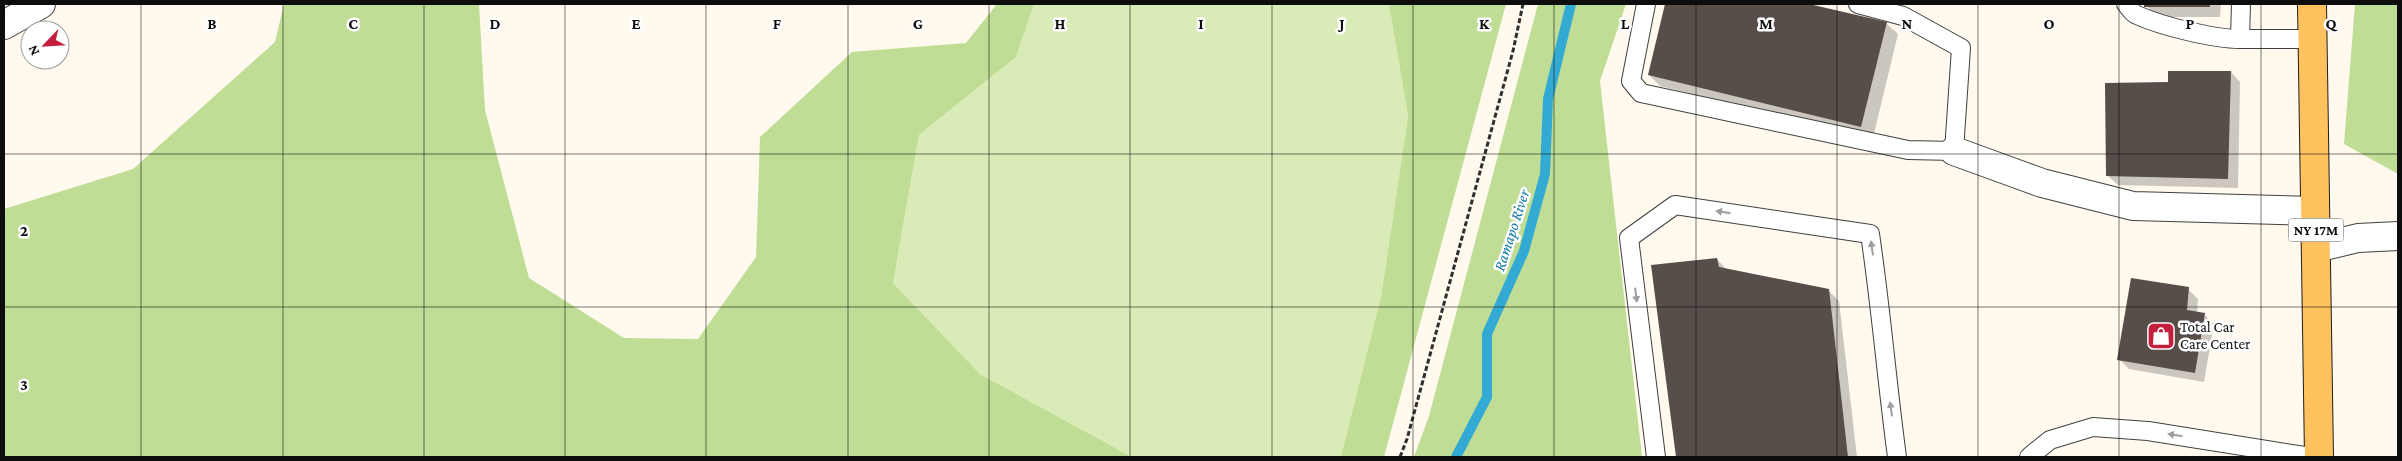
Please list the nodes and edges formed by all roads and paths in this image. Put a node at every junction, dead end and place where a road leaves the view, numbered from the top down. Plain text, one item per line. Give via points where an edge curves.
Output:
1 (41, 4) edge
2 (1523, 4) edge
3 (1646, 4) edge
4 (1858, 4) edge
5 (2126, 4) edge
6 (2241, 4) edge
7 (2312, 4) edge
8 (4, 25) edge
9 (2240, 39) junction
10 (2312, 39) junction
11 (1954, 151) junction
12 (2315, 211) junction
13 (2398, 236) edge
14 (2316, 248) junction
15 (2223, 450) edge
16 (1400, 457) edge
17 (1656, 457) edge
18 (1897, 457) edge
19 (2029, 457) edge
20 (2312, 457) edge
21 (2320, 457) edge

1 - 8 street
2 - 16 path via 1513,51
3 - 11 lane via 1631,81 1641,93 1908,150
4 - 11 lane via 1902,16 1962,48
5 - 9 lane via 2135,14 2182,29 2224,39
6 - 9 lane
7 - 10 main road, NY 17M
9 - 10 lane
10 - 12 main road, NY 17M
11 - 12 street via 2042,183 2133,206
12 - 14 main road, NY 17M
13 - 14 street via 2358,238
14 - 21 main road, NY 17M
15 -> 19 lane via 2148,431 2093,428 2050,440
15 - 20 lane
18 -> 17 lane via 1883,319 1870,234 1675,205 1629,238

